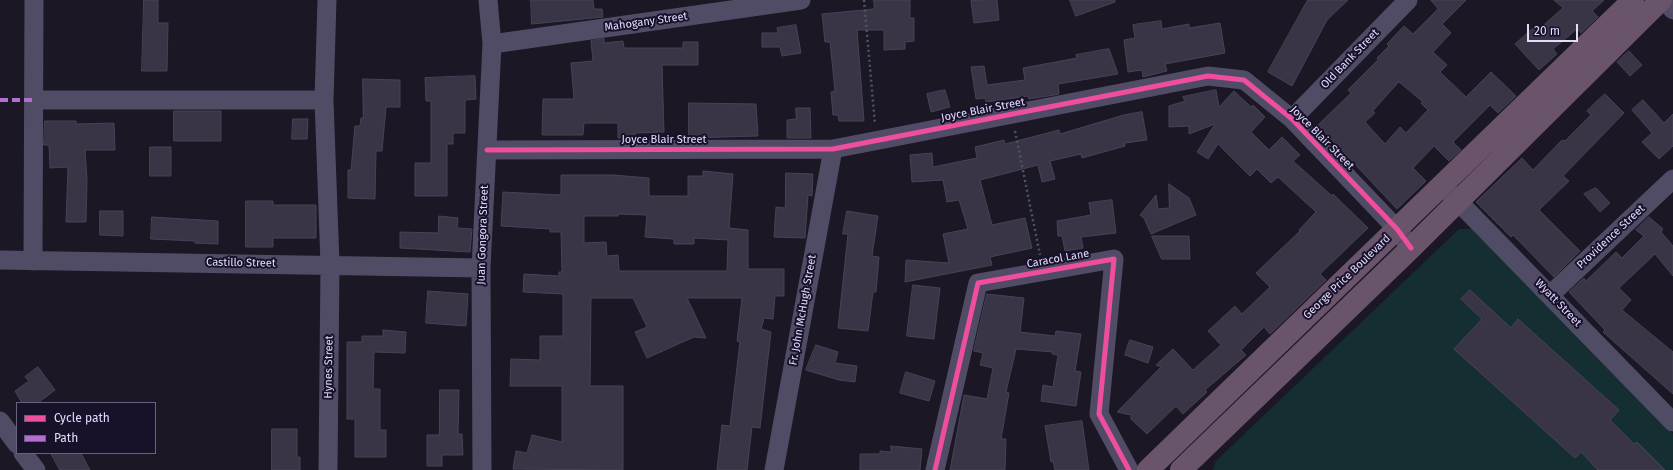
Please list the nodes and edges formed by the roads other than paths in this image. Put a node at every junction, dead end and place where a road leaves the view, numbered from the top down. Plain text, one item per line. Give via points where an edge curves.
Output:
1 (34, 0) edge
2 (326, 0) edge
3 (488, 0) edge
4 (801, 0) edge
5 (1633, 0) edge
6 (1661, 0) edge
7 (1664, 0) edge
8 (1404, 1) edge
9 (1673, 10) edge
10 (492, 44) junction
11 (35, 100) junction
12 (324, 100) junction
13 (1292, 119) junction
14 (833, 149) junction
15 (487, 150) junction
16 (1673, 179) edge
17 (1443, 185) junction
18 (1458, 201) junction
19 (1397, 229) junction
20 (1411, 248) junction
21 (0, 260) edge
22 (33, 261) junction
23 (330, 264) junction
24 (481, 268) junction
25 (1550, 295) junction
26 (0, 421) edge
27 (1673, 421) edge
28 (16, 443) edge
29 (24, 454) edge
30 (1165, 454) junction
31 (36, 470) edge
32 (328, 470) edge
33 (482, 470) edge
34 (774, 470) edge
35 (935, 470) edge
36 (1129, 470) edge
37 (1148, 470) edge
38 (1181, 470) edge

1 - 11 street
2 - 12 street, Hynes Street
3 - 10 street, Juan Gongora Street
4 - 10 street, Mahogany Street
5 - 17 highway, George Price Boulevard
6 - 18 highway
7 - 9 street
8 - 13 street, Old Bank Street
10 - 15 street, Juan Gongora Street
11 - 12 street
11 - 22 street
12 - 23 street, Hynes Street
13 - 14 street, Joyce Blair Street via 1244,80 1208,76
13 - 19 street, Joyce Blair Street
14 - 15 street, Joyce Blair Street
14 - 34 street, Fr. John McHugh Street
15 - 24 street, Juan Gongora Street
16 - 25 street, Providence Street
17 - 18 street, Wyatt Street
17 - 19 highway, George Price Boulevard
18 - 20 highway
18 - 25 street, Wyatt Street
19 - 20 street, Joyce Blair Street
19 - 30 highway, George Price Boulevard
20 - 38 highway
21 - 22 street, Castillo Street
22 - 23 street, Castillo Street
23 - 24 street, Castillo Street
23 - 32 street, Hynes Street
24 - 33 street, Juan Gongora Street
25 - 27 street, Wyatt Street
26 - 28 street
29 - 31 street
30 - 37 highway, George Price Boulevard
30 - 38 street
35 - 36 street, Caracol Lane via 978,283 1114,259 1099,414

